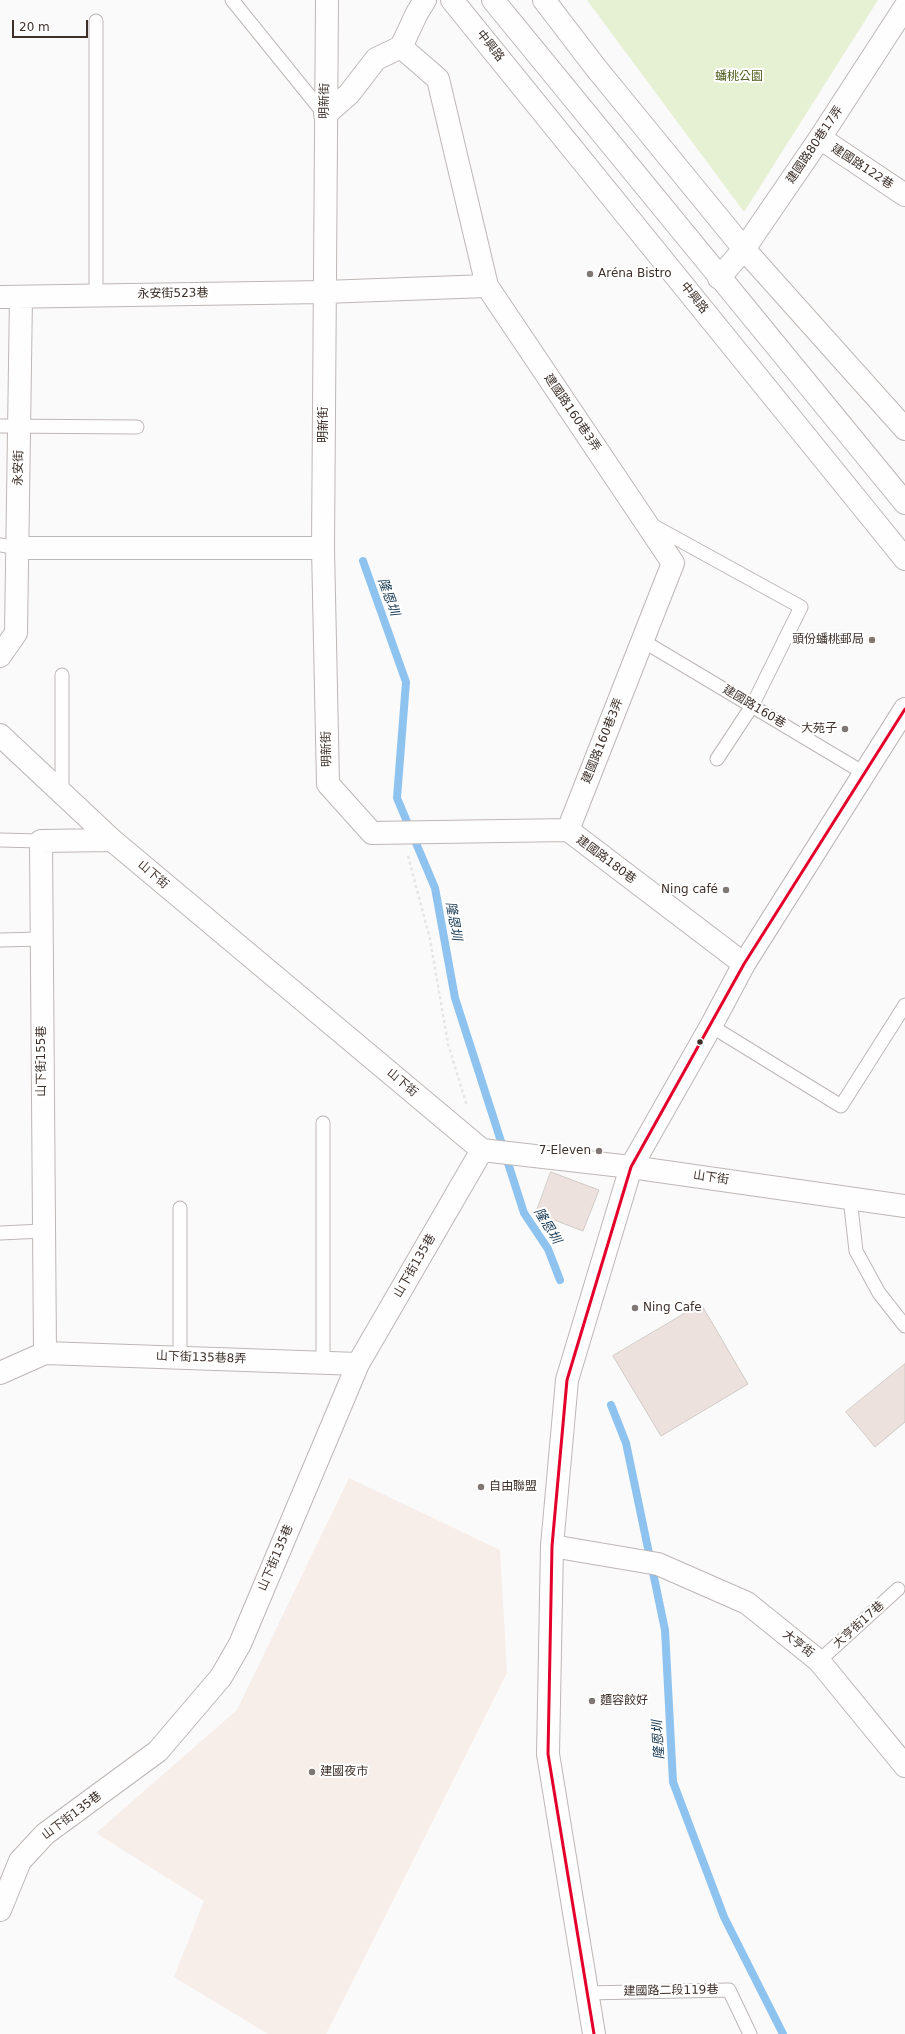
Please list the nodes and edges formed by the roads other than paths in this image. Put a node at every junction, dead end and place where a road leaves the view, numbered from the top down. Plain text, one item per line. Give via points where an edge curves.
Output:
1 (232, 0) edge
2 (327, 0) edge
3 (426, 0) edge
4 (452, 0) edge
5 (493, 0) edge
6 (544, 0) edge
7 (905, 7) edge
8 (96, 21) dead end
9 (401, 47) junction
10 (325, 115) junction
11 (820, 138) junction
12 (905, 195) edge
13 (744, 249) junction
14 (719, 278) junction
15 (487, 286) junction
16 (324, 292) junction
17 (96, 295) junction
18 (0, 297) edge
19 (22, 297) junction
20 (10, 427) edge
21 (137, 427) dead end
22 (905, 429) edge
23 (905, 503) edge
24 (646, 522) junction
25 (9, 546) edge
26 (323, 548) junction
27 (905, 559) edge
28 (643, 641) junction
29 (0, 656) edge
30 (62, 675) dead end
31 (752, 706) junction
32 (905, 709) edge
33 (0, 735) edge
34 (717, 759) dead end
35 (864, 773) junction
36 (62, 793) junction
37 (568, 830) junction
38 (372, 833) joint
39 (0, 840) edge
40 (112, 840) junction
41 (41, 841) junction
42 (0, 940) edge
43 (41, 940) junction
44 (744, 964) junction
45 (905, 1005) edge
46 (711, 1026) junction
47 (323, 1123) dead end
48 (497, 1152) junction
49 (631, 1167) junction
50 (850, 1198) junction
51 (905, 1206) edge
52 (180, 1208) dead end
53 (43, 1231) junction
54 (0, 1233) edge
55 (905, 1326) edge
56 (45, 1353) junction
57 (180, 1358) junction
58 (323, 1362) junction
59 (358, 1364) junction
60 (0, 1373) edge
61 (552, 1546) junction
62 (898, 1588) dead end
63 (819, 1661) junction
64 (905, 1766) edge
65 (0, 1910) edge
66 (587, 1993) junction
67 (594, 2034) edge
68 (750, 2034) edge

1 - 10 lane
2 - 10 street, 明新街
3 - 9 street
4 - 27 street, 中興路
5 - 14 street
6 - 13 street via 596,68
7 - 11 street, 建國路80巷17弄
8 - 17 lane
9 - 10 street via 376,59 349,94
9 - 15 street, 建國路160巷3弄 via 438,79
10 - 16 street, 明新街
11 - 12 street, 建國路122巷
11 - 13 street, 建國路80巷17弄
13 - 14 street, 建國路80巷17弄
13 - 22 street
14 - 23 street
15 - 16 street, 永安街523巷
15 - 24 street, 建國路160巷3弄
16 - 17 street, 永安街523巷
16 - 26 street, 明新街
17 - 19 street, 永安街523巷
18 - 19 street
19 - 20 street, 永安街
20 - 21 lane
20 - 25 street, 永安街
24 - 28 street, 建國路160巷3弄 via 673,563
24 - 31 lane via 801,607
25 - 26 street
25 - 29 street, 永安街 via 16,633
26 - 38 street, 明新街 via 328,784
28 - 31 lane, 建國路160巷
28 - 37 street, 建國路160巷3弄
30 - 36 lane
31 - 34 lane
31 - 35 lane, 建國路160巷
32 - 35 street
33 - 36 street, 山下街
35 - 44 street
36 - 40 street, 山下街
37 - 38 street, 建國路180巷
37 - 44 street, 建國路180巷
39 - 41 lane
40 - 41 street
40 - 48 street, 山下街
41 - 43 street, 山下街155巷
42 - 43 lane
43 - 53 street, 山下街155巷
44 - 46 street
45 - 46 lane via 841,1106
46 - 49 street
47 - 58 lane
48 - 49 street, 山下街
48 - 59 street, 山下街135巷
49 - 50 street, 山下街
49 - 61 street via 567,1380
50 - 51 street, 山下街
50 - 55 lane via 856,1251 879,1293
52 - 57 lane
53 - 54 lane
53 - 56 street, 山下街155巷
56 - 57 street, 山下街135巷8弄
56 - 60 street
57 - 58 street, 山下街135巷8弄
58 - 59 street, 山下街135巷8弄
59 - 65 street, 山下街135巷 via 240,1644 221,1677 158,1751 45,1834 20,1861
61 - 63 street, 大亨街 via 650,1563 747,1604
61 - 66 street via 548,1754
62 - 63 lane, 大亨街17巷
63 - 64 street, 大亨街
66 - 67 street
66 - 68 lane, 建國路二段119巷 via 729,1990

